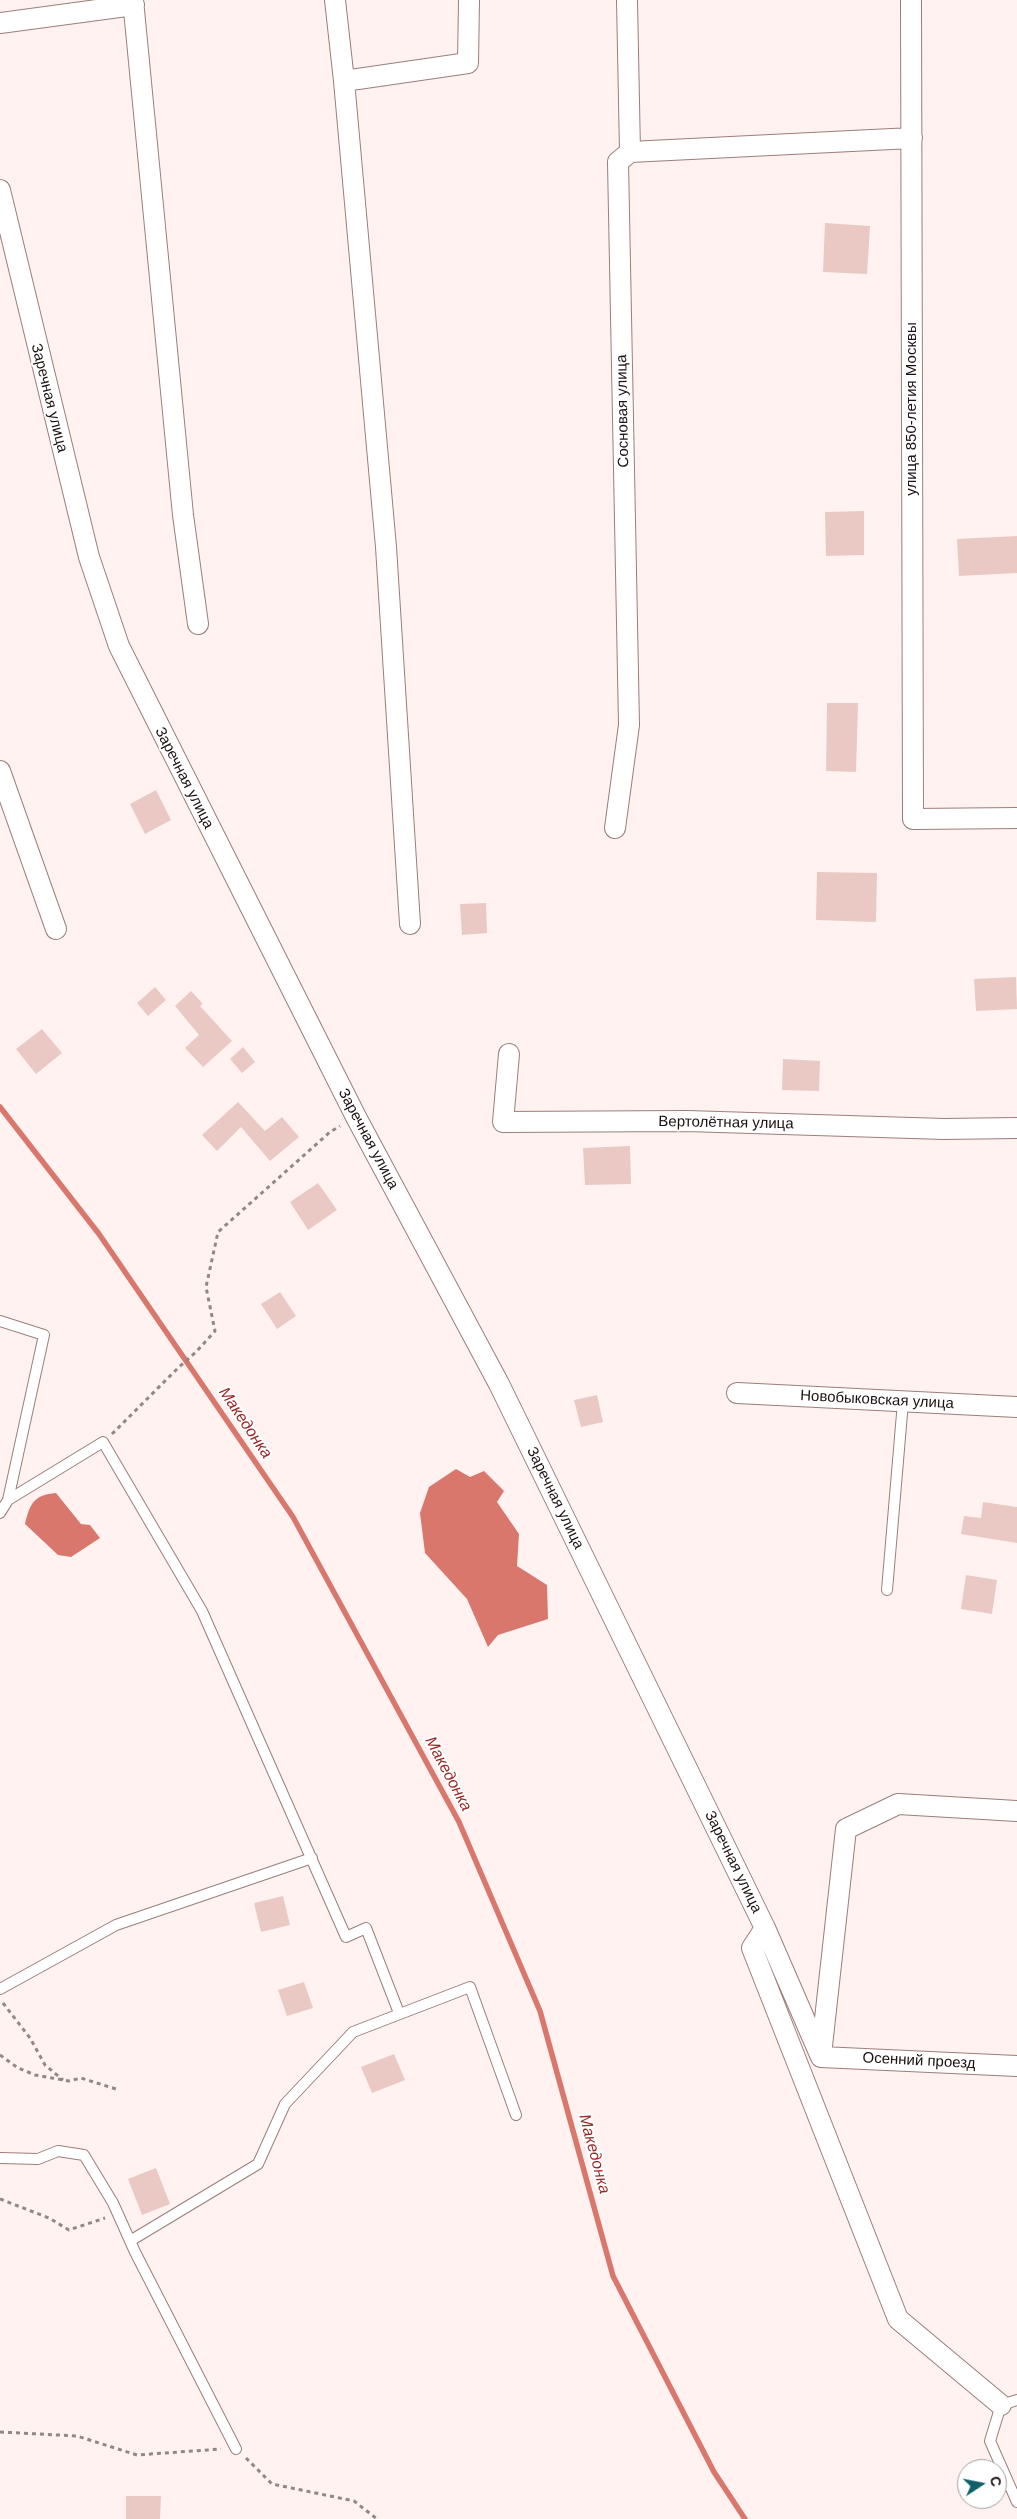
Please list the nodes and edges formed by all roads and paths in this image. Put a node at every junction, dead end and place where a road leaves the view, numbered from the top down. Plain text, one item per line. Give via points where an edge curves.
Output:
1 (335, 0) edge
2 (469, 0) edge
3 (627, 0) edge
4 (911, 0) edge
5 (134, 2) edge
6 (0, 23) edge
7 (344, 80) junction
8 (912, 138) junction
9 (630, 152) junction
10 (0, 190) edge
11 (8, 259) edge
12 (198, 624) dead end
13 (0, 772) edge
14 (1017, 818) edge
15 (615, 828) dead end
16 (410, 924) dead end
17 (56, 929) dead end
18 (509, 1054) dead end
19 (356, 1117) junction
20 (1017, 1128) edge
21 (0, 1321) edge
22 (737, 1393) dead end
23 (903, 1402) junction
24 (1017, 1407) edge
25 (103, 1442) junction
26 (8, 1500) junction
27 (0, 1513) edge
28 (887, 1590) dead end
29 (1017, 1811) edge
30 (312, 1858) junction
31 (766, 1928) junction
32 (0, 1989) edge
33 (0, 2000) edge
34 (400, 2013) junction
35 (0, 2055) edge
36 (821, 2056) junction
37 (1017, 2066) edge
38 (64, 2080) junction
39 (119, 2090) dead end
40 (516, 2115) dead end
41 (0, 2158) edge
42 (0, 2199) edge
43 (118, 2214) junction
44 (130, 2241) junction
45 (1009, 2403) edge
46 (0, 2432) edge
47 (236, 2448) junction
48 (1017, 2502) edge
49 (377, 2519) edge

1 - 7 street
2 - 7 street via 468,63
3 - 9 street
4 - 8 street, улица 850-летия Москвы
5 - 6 street
5 - 12 street via 183,514
7 - 16 street via 386,547
8 - 9 street
8 - 14 street, улица 850-летия Москвы via 913,819
9 - 15 street, Сосновая улица via 618,162 628,725
10 - 11 street, Заречная улица
11 - 19 street, Заречная улица via 88,557 119,646
13 - 17 street
18 - 20 street, Вертолётная улица via 503,1122 687,1120 944,1129
19 - 25 path via 330,1132 218,1232 206,1287 215,1331
19 - 31 street, Заречная улица via 499,1384
21 - 26 lane via 44,1335
22 - 23 street, Новобыковская улица
23 - 24 street, Новобыковская улица
23 - 28 lane
25 - 26 lane
25 - 30 lane via 202,1611
26 - 27 lane
29 - 36 street via 898,1804 846,1829
30 - 32 lane via 116,1925
30 - 34 lane via 346,1937 366,1928
31 - 36 street, Заречная улица
31 - 45 street via 752,1948 898,2319
33 - 38 path via 30,2038 45,2065
34 - 40 lane via 470,1987
34 - 44 lane via 353,2032 284,2104 258,2164
35 - 38 path via 35,2075
36 - 37 street, Осенний проезд
38 - 39 path via 81,2078
41 - 43 lane via 38,2159 58,2151 84,2155
42 - 43 path via 49,2218 69,2230
43 - 44 lane
44 - 47 lane
45 - 48 lane via 990,2442
46 - 47 path via 76,2436 137,2455
47 - 49 path via 272,2484 354,2501

